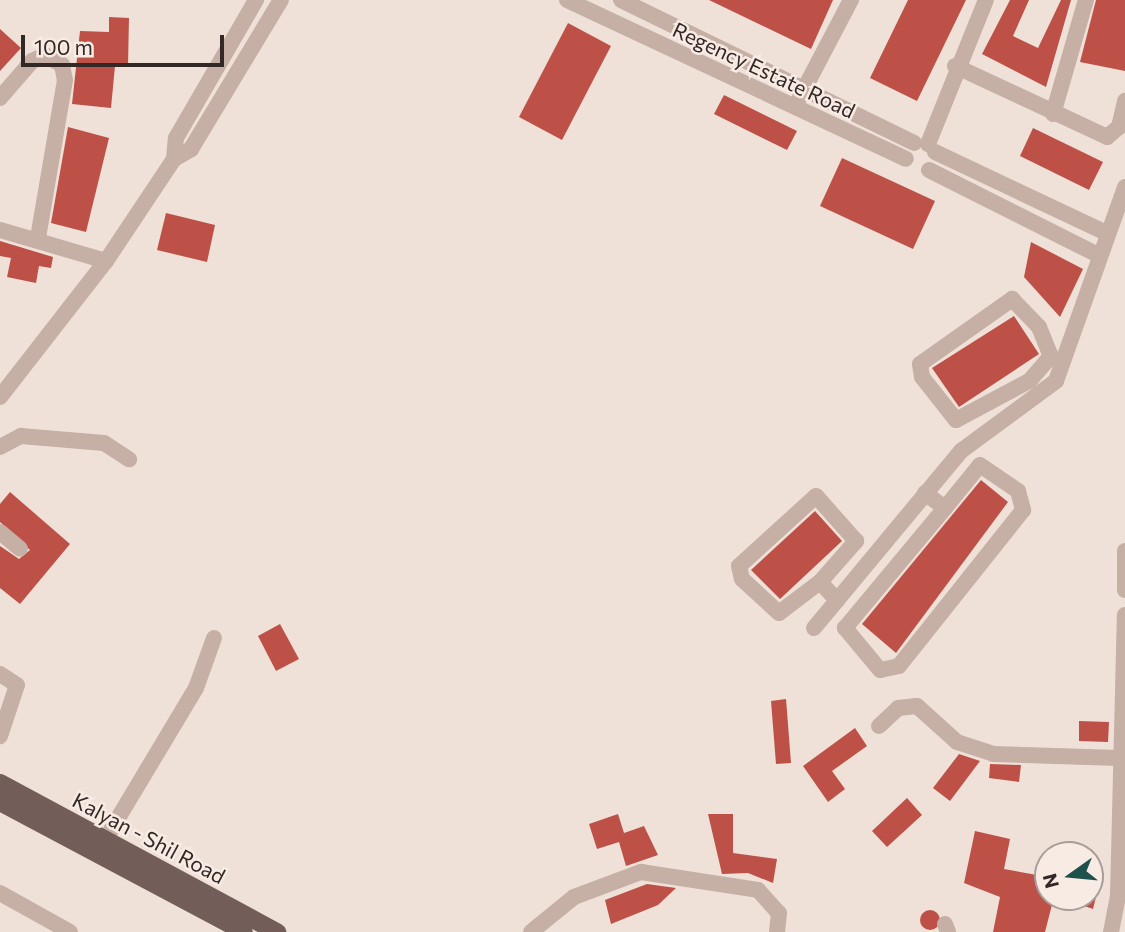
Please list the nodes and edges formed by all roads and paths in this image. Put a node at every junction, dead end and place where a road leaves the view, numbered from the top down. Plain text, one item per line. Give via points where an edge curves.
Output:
1 (256, 0) edge
2 (621, 0) edge
3 (986, 0) edge
4 (1086, 0) edge
5 (570, 1) edge
6 (850, 1) edge
7 (276, 2) edge
8 (955, 66) junction
9 (804, 88) junction
10 (0, 98) edge
11 (1125, 101) edge
12 (795, 109) junction
13 (1053, 114) junction
14 (926, 147) junction
15 (174, 159) junction
16 (906, 159) junction
17 (929, 170) junction
18 (1125, 187) edge
19 (0, 230) edge
20 (1106, 233) junction
21 (38, 238) junction
22 (1098, 255) junction
23 (106, 261) junction
24 (7, 374) edge
25 (1003, 396) junction
26 (0, 397) edge
27 (1014, 412) junction
28 (0, 447) edge
29 (129, 459) dead end
30 (925, 493) junction
31 (945, 508) junction
32 (0, 532) edge
33 (19, 548) dead end
34 (1125, 551) edge
35 (820, 582) junction
36 (1125, 590) edge
37 (837, 600) junction
38 (1125, 615) edge
39 (814, 628) dead end
40 (214, 638) dead end
41 (0, 674) edge
42 (1123, 715) edge
43 (879, 726) dead end
44 (0, 736) edge
45 (1119, 758) junction
46 (0, 783) edge
47 (0, 802) edge
48 (105, 840) junction
49 (0, 893) edge
50 (71, 932) edge
51 (244, 932) edge
52 (276, 932) edge
53 (531, 932) edge
54 (777, 932) edge
55 (1111, 932) edge

1 - 15 street via 176,138
2 - 9 street, Regency Estate Road
3 - 8 street
4 - 13 street
5 - 12 street, Regency Estate Road
6 - 9 street
7 - 15 street via 191,149
8 - 13 street
8 - 14 street
9 - 12 street
9 - 14 street, Regency Estate Road
10 - 21 street via 32,61 45,55 62,65 65,80
11 - 13 street via 1119,127 1108,137
12 - 16 street, Regency Estate Road
14 - 16 street
14 - 17 street
14 - 20 street, Regency Estate Road
15 - 23 street
16 - 17 street, Regency Estate Road via 914,171
17 - 22 street
18 - 20 street
19 - 21 street
20 - 22 street
21 - 23 street
22 - 27 street via 1056,381
23 - 24 street
24 - 26 street
25 - 25 street via 956,420 922,377 920,364 1012,299 1039,327 1051,356
25 - 27 street
27 - 30 street via 961,451
28 - 29 street via 22,436 104,443
30 - 31 street
30 - 37 street
31 - 31 street via 980,465 1018,491 1023,510 899,666 880,670 845,628
32 - 33 street
34 - 36 street
35 - 35 street via 779,613 743,579 739,566 816,496 854,532 856,541
35 - 37 street
37 - 39 street
38 - 42 street
40 - 48 street via 196,688
41 - 44 street via 17,689
42 - 45 street
43 - 45 street via 898,708 917,706 957,742 993,754
45 - 55 street via 1118,896
46 - 48 main road, Kalyan - Shil Road
47 - 51 main road, Kalyan - Shil Road
48 - 52 main road, Kalyan - Shil Road
49 - 50 street
53 - 54 street via 574,897 641,872 758,890 779,914

